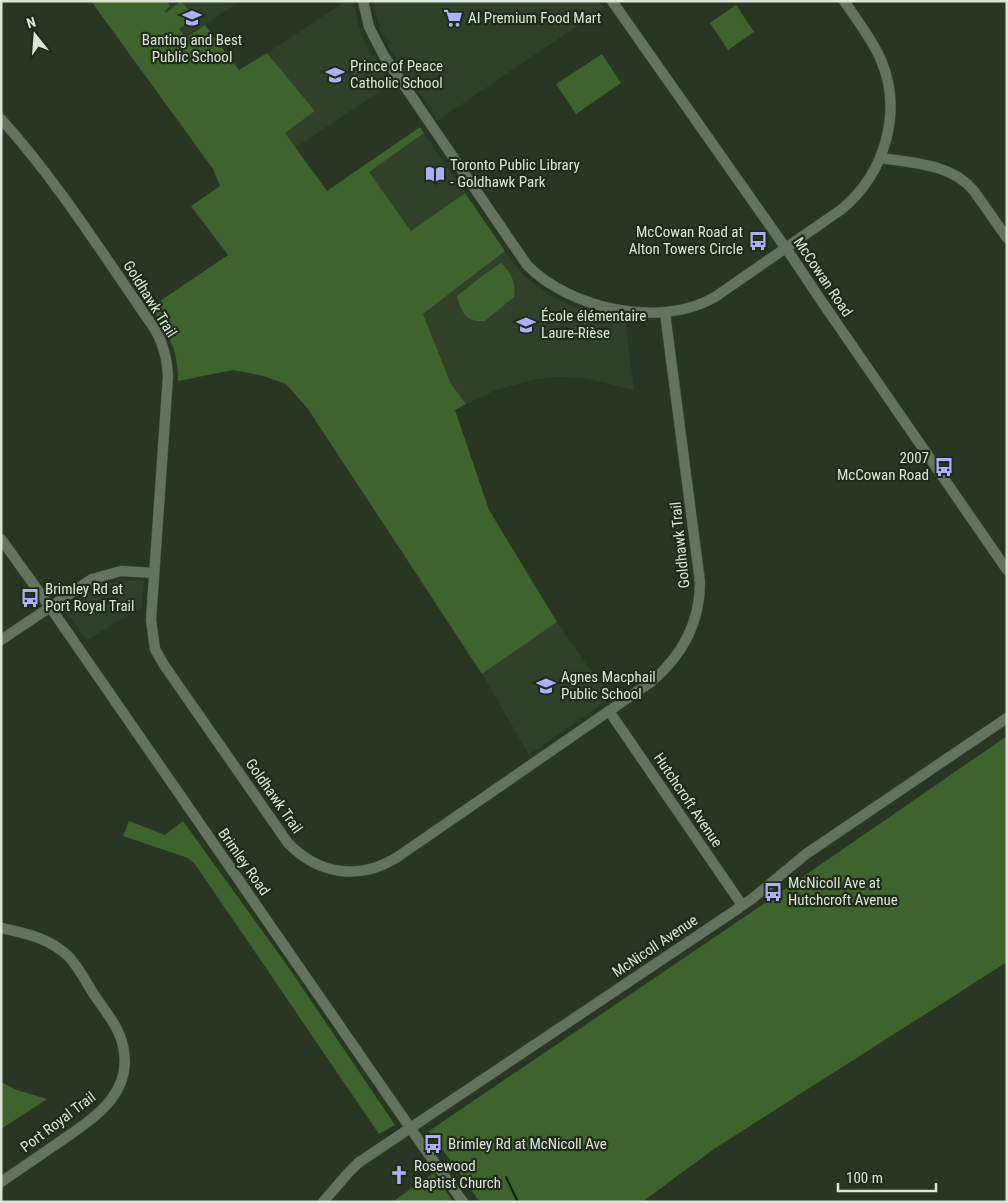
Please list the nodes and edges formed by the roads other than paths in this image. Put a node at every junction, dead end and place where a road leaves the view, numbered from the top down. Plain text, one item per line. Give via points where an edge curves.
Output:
1 (363, 1) edge
2 (612, 1) edge
3 (844, 1) edge
4 (1, 119) edge
5 (881, 158) junction
6 (1007, 238) edge
7 (786, 247) junction
8 (666, 313) junction
9 (1, 539) edge
10 (1007, 570) edge
11 (154, 573) junction
12 (50, 607) junction
13 (1, 640) edge
14 (609, 711) junction
15 (1007, 718) edge
16 (742, 905) junction
17 (1, 928) edge
18 (410, 1129) junction
19 (1, 1182) edge
20 (323, 1202) edge
21 (463, 1202) edge

1 - 8 street via 369,27 384,56 532,270 555,288 585,300 633,312
2 - 7 street, McCowan Road
3 - 5 street via 873,43 887,78 890,116
4 - 11 street, Goldhawk Trail via 31,152 149,320 162,344 168,376
5 - 6 street via 932,166 956,176 970,185
5 - 7 street via 864,186 846,205
7 - 8 street via 709,300
7 - 10 street, McCowan Road
8 - 14 street, Goldhawk Trail via 700,570 699,599 692,628 672,662 651,682
9 - 12 street, Brimley Road
11 - 12 street via 127,571 105,574
11 - 14 street, Goldhawk Trail via 151,620 153,640 160,658 288,843 308,860 330,869 362,871 392,861
12 - 13 street
12 - 18 street, Brimley Road
14 - 16 street, Hutchcroft Avenue
15 - 16 street, McNicoll Avenue via 806,854
16 - 18 street, McNicoll Avenue
17 - 19 street, Port Royal Trail via 30,934 70,958 115,1024 125,1059 122,1082 100,1113
18 - 20 street, McNicoll Avenue via 358,1163
18 - 21 street, Brimley Road

